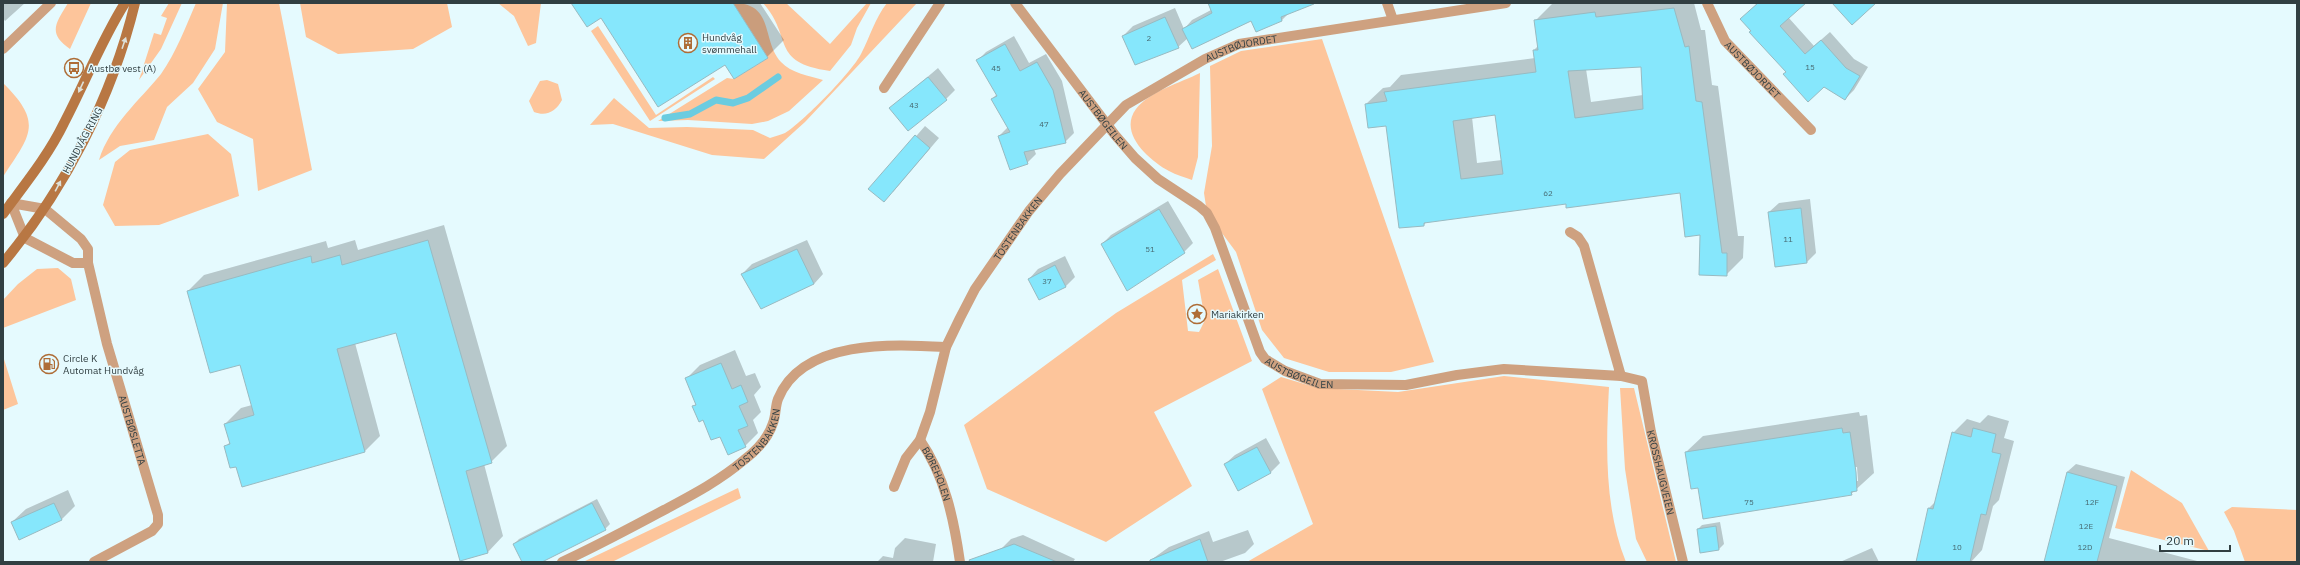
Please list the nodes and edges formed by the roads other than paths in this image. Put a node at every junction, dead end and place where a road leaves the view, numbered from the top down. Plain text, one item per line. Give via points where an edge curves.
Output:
1 (51, 3) edge
2 (125, 3) edge
3 (134, 3) edge
4 (940, 3) edge
5 (1015, 3) edge
6 (1387, 3) edge
7 (1506, 3) edge
8 (1707, 3) edge
9 (1393, 20) junction
10 (3, 49) edge
11 (884, 88) dead end
12 (1107, 122) junction
13 (1810, 130) dead end
14 (11, 203) junction
15 (45, 209) junction
16 (3, 214) edge
17 (1570, 232) dead end
18 (24, 238) junction
19 (3, 263) edge
20 (88, 263) junction
21 (946, 347) junction
22 (1621, 376) junction
23 (1642, 381) joint
24 (920, 440) junction
25 (894, 487) dead end
26 (94, 562) edge
27 (562, 562) edge
28 (960, 562) edge
29 (1683, 562) edge

1 - 10 street
2 -> 14 main road via 110,26 64,124 40,165
15 -> 3 main road, HUNDVÅG RING via 101,107 128,31
4 - 11 street
5 - 12 street, AUSTBØGEILEN
6 - 9 street
7 - 9 street, AUSTBØJORDET
8 - 13 street, AUSTBØJORDET via 1725,41
9 - 12 street, AUSTBØJORDET via 1239,44 1167,80 1126,105
12 - 21 street, TOSTENBAKKEN via 1029,211 975,289
12 - 22 street, AUSTBØGEILEN via 1135,158 1158,179 1207,213 1215,228 1260,352 1265,359 1285,371 1320,384 1362,386 1406,385 1504,369
14 - 15 street, AUSTBØSLETTA
14 - 16 main road
14 - 18 street
15 - 18 main road, HUNDVÅG RING
15 - 20 street, AUSTBØSLETTA via 81,239 88,249
17 - 22 street via 1578,237 1584,246
18 - 19 main road, HUNDVÅG RING
18 - 20 street via 73,263
20 - 26 street, AUSTBØSLETTA via 108,344 158,515 158,524 152,531
21 - 24 street, TOSTENBAKKEN via 930,412
21 - 27 street, TOSTENBAKKEN via 916,345 839,351 814,361 790,379 778,400 774,422 766,440 745,460 718,480
22 - 23 street, AUSTBØGEILEN
23 - 29 street, KROSSHAUGVEIEN via 1651,432
24 - 25 street, BØREHOLEN via 906,458
24 - 28 street, BØREHOLEN via 940,480 955,527

